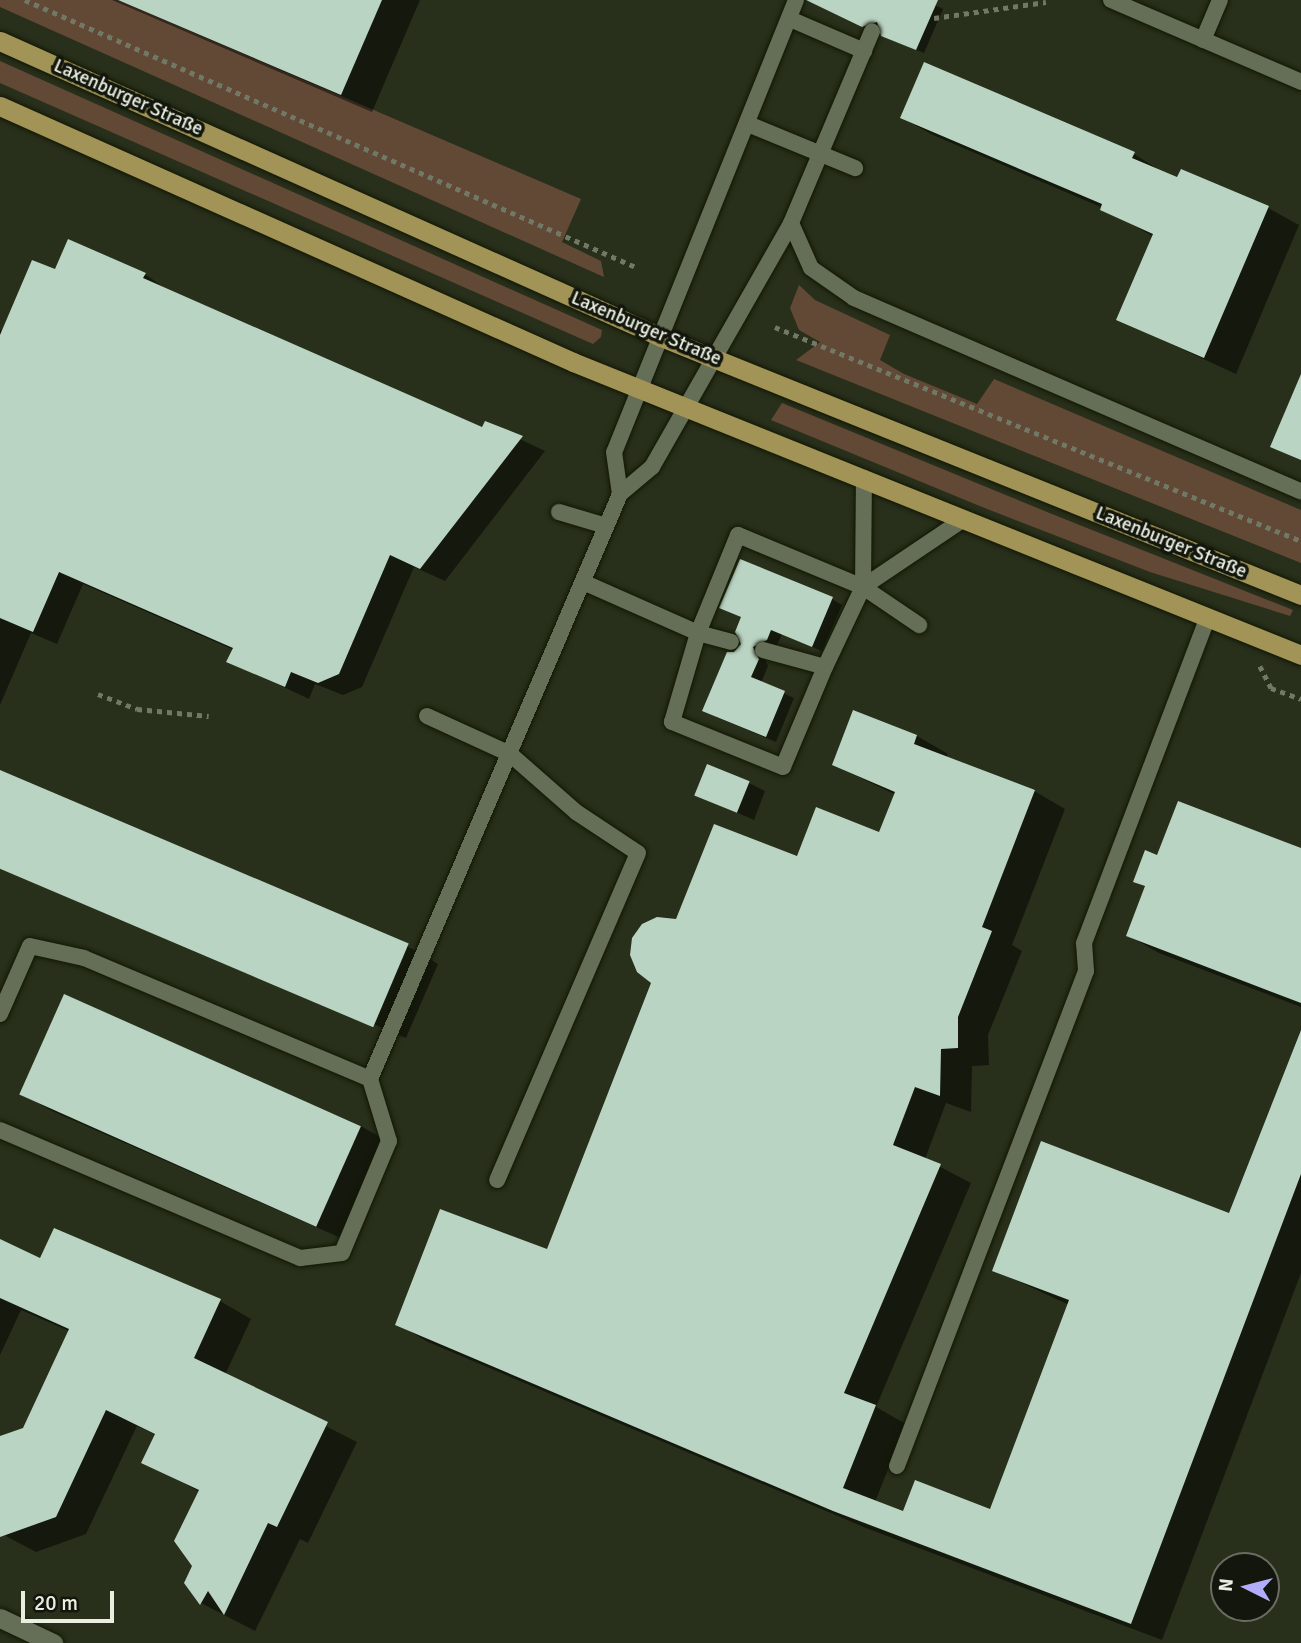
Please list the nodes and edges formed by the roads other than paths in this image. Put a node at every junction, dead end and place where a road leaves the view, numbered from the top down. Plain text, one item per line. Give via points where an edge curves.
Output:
1 (796, 0) edge
2 (1111, 0) edge
3 (1220, 0) edge
4 (790, 19) junction
5 (872, 31) dead end
6 (1203, 40) junction
7 (0, 41) edge
8 (864, 51) junction
9 (1301, 82) edge
10 (0, 106) edge
11 (748, 124) junction
12 (821, 154) junction
13 (855, 167) dead end
14 (791, 223) junction
15 (661, 337) junction
16 (714, 359) junction
17 (640, 388) junction
18 (687, 406) junction
19 (864, 478) junction
20 (1301, 491) edge
21 (620, 494) junction
22 (559, 512) dead end
23 (964, 519) junction
24 (606, 526) junction
25 (583, 582) junction
26 (863, 587) junction
27 (1301, 595) edge
28 (1208, 617) junction
29 (919, 625) dead end
30 (698, 633) junction
31 (731, 642) dead end
32 (763, 650) dead end
33 (1301, 655) edge
34 (825, 667) junction
35 (427, 716) dead end
36 (510, 754) junction
37 (0, 1014) edge
38 (370, 1079) junction
39 (0, 1130) edge
40 (497, 1180) dead end
41 (897, 1466) dead end
42 (0, 1618) edge
43 (53, 1643) edge

1 - 4 lane
2 - 6 lane
3 - 6 lane
4 - 8 lane
4 - 11 lane
5 - 8 lane
6 - 9 lane
7 - 15 main road, Laxenburger Straße
8 - 12 lane
10 - 17 main road via 373,276
11 - 12 lane
11 - 15 lane
12 - 13 lane
12 - 14 lane
14 - 16 lane
14 - 20 lane via 811,268 853,298
15 - 16 main road, Laxenburger Straße
15 - 17 lane
16 - 18 lane
16 - 27 main road, Laxenburger Straße
17 - 18 main road
17 - 21 lane via 614,452
18 - 19 main road
18 - 21 lane via 652,467
19 - 23 main road
19 - 26 lane
21 - 24 lane
22 - 24 lane
23 - 26 lane
23 - 28 main road
24 - 25 lane
25 - 30 lane
25 - 36 lane
26 - 29 lane
26 - 30 lane via 738,535
26 - 34 lane
28 - 33 main road
28 - 41 lane via 1084,943 1086,971
30 - 31 lane
30 - 34 lane via 673,722 783,767
32 - 34 lane
35 - 36 lane
36 - 38 lane
36 - 40 lane via 576,812 638,853
37 - 38 lane via 30,946 84,958
38 - 39 lane via 389,1141 342,1253 300,1258
42 - 43 street

